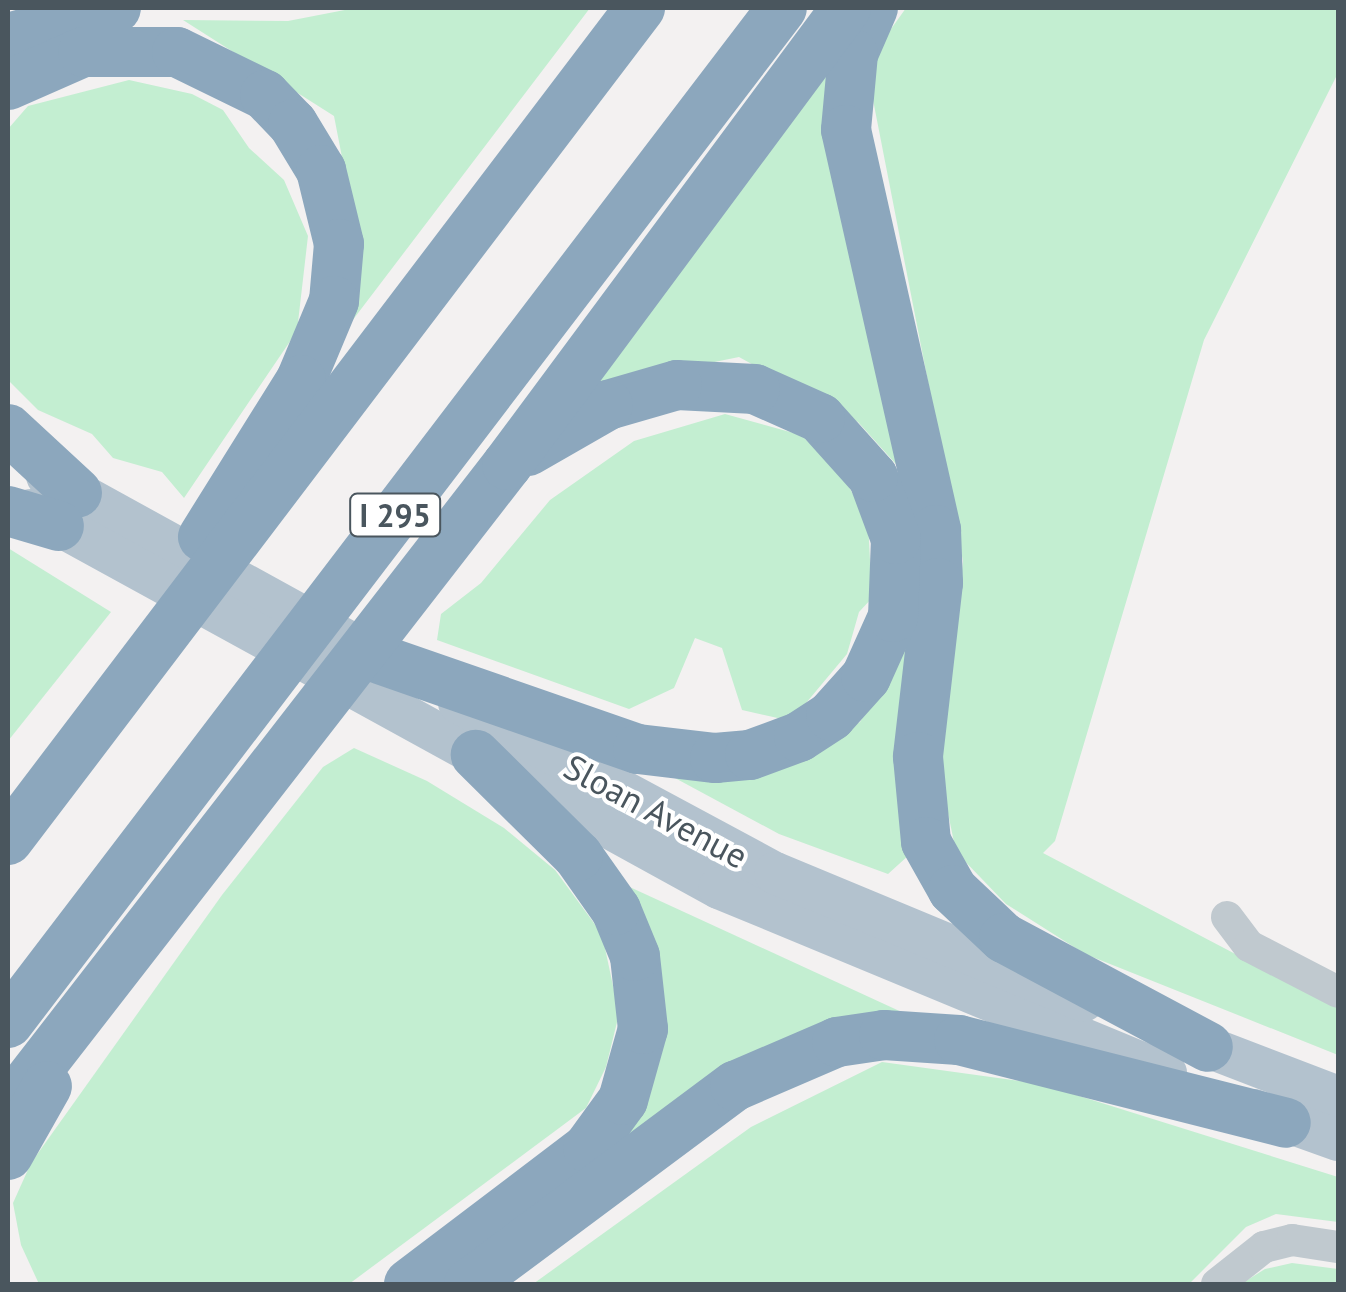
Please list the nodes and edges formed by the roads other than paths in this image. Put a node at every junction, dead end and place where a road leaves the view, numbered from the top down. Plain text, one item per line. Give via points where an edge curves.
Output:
1 (116, 8) edge
2 (640, 8) edge
3 (782, 8) edge
4 (846, 8) edge
5 (873, 8) edge
6 (8, 38) edge
7 (8, 86) edge
8 (8, 429) edge
9 (8, 454) edge
10 (507, 464) junction
11 (8, 497) edge
12 (68, 509) junction
13 (8, 512) edge
14 (162, 635) junction
15 (382, 660) joint
16 (464, 722) junction
17 (8, 840) edge
18 (1227, 917) dead end
19 (128, 959) junction
20 (1338, 992) edge
21 (8, 1023) edge
22 (1208, 1047) junction
23 (1338, 1097) edge
24 (8, 1108) edge
25 (1286, 1123) junction
26 (1338, 1140) edge
27 (8, 1156) edge
28 (1338, 1248) edge
29 (408, 1284) edge
30 (469, 1284) edge
31 (1217, 1284) edge

1 - 6 highway
2 - 14 highway
3 - 21 highway, I 295
4 - 10 highway
5 - 22 highway via 854,54 846,130 936,530 938,583 918,758 926,842 954,890 1004,938
7 - 14 highway via 63,58 102,49 157,48 194,57 265,96 303,138 328,188 340,264 328,320 301,380 209,522
8 - 12 highway
9 - 12 main road, Sloan Avenue
10 - 16 highway via 608,405 660,388 709,382 770,393 830,426 873,477 896,540 896,604 880,654 850,698 798,737 750,754 695,758
10 - 19 highway
11 - 12 main road, Sloan Avenue
12 - 13 highway
12 - 15 main road, Sloan Avenue
12 - 16 main road, Sloan Avenue
14 - 17 highway
15 - 16 highway
16 - 22 main road, Sloan Avenue via 775,874
16 - 25 main road, Sloan Avenue via 760,907
16 - 29 highway via 616,910 639,976 642,1029 623,1100 588,1148
18 - 20 lane via 1249,946
19 - 24 highway
19 - 27 highway
22 - 23 main road, Sloan Avenue
25 - 26 main road, Sloan Avenue
25 - 30 highway via 959,1040 898,1035 837,1042 735,1086
28 - 31 lane via 1292,1240 1264,1246

